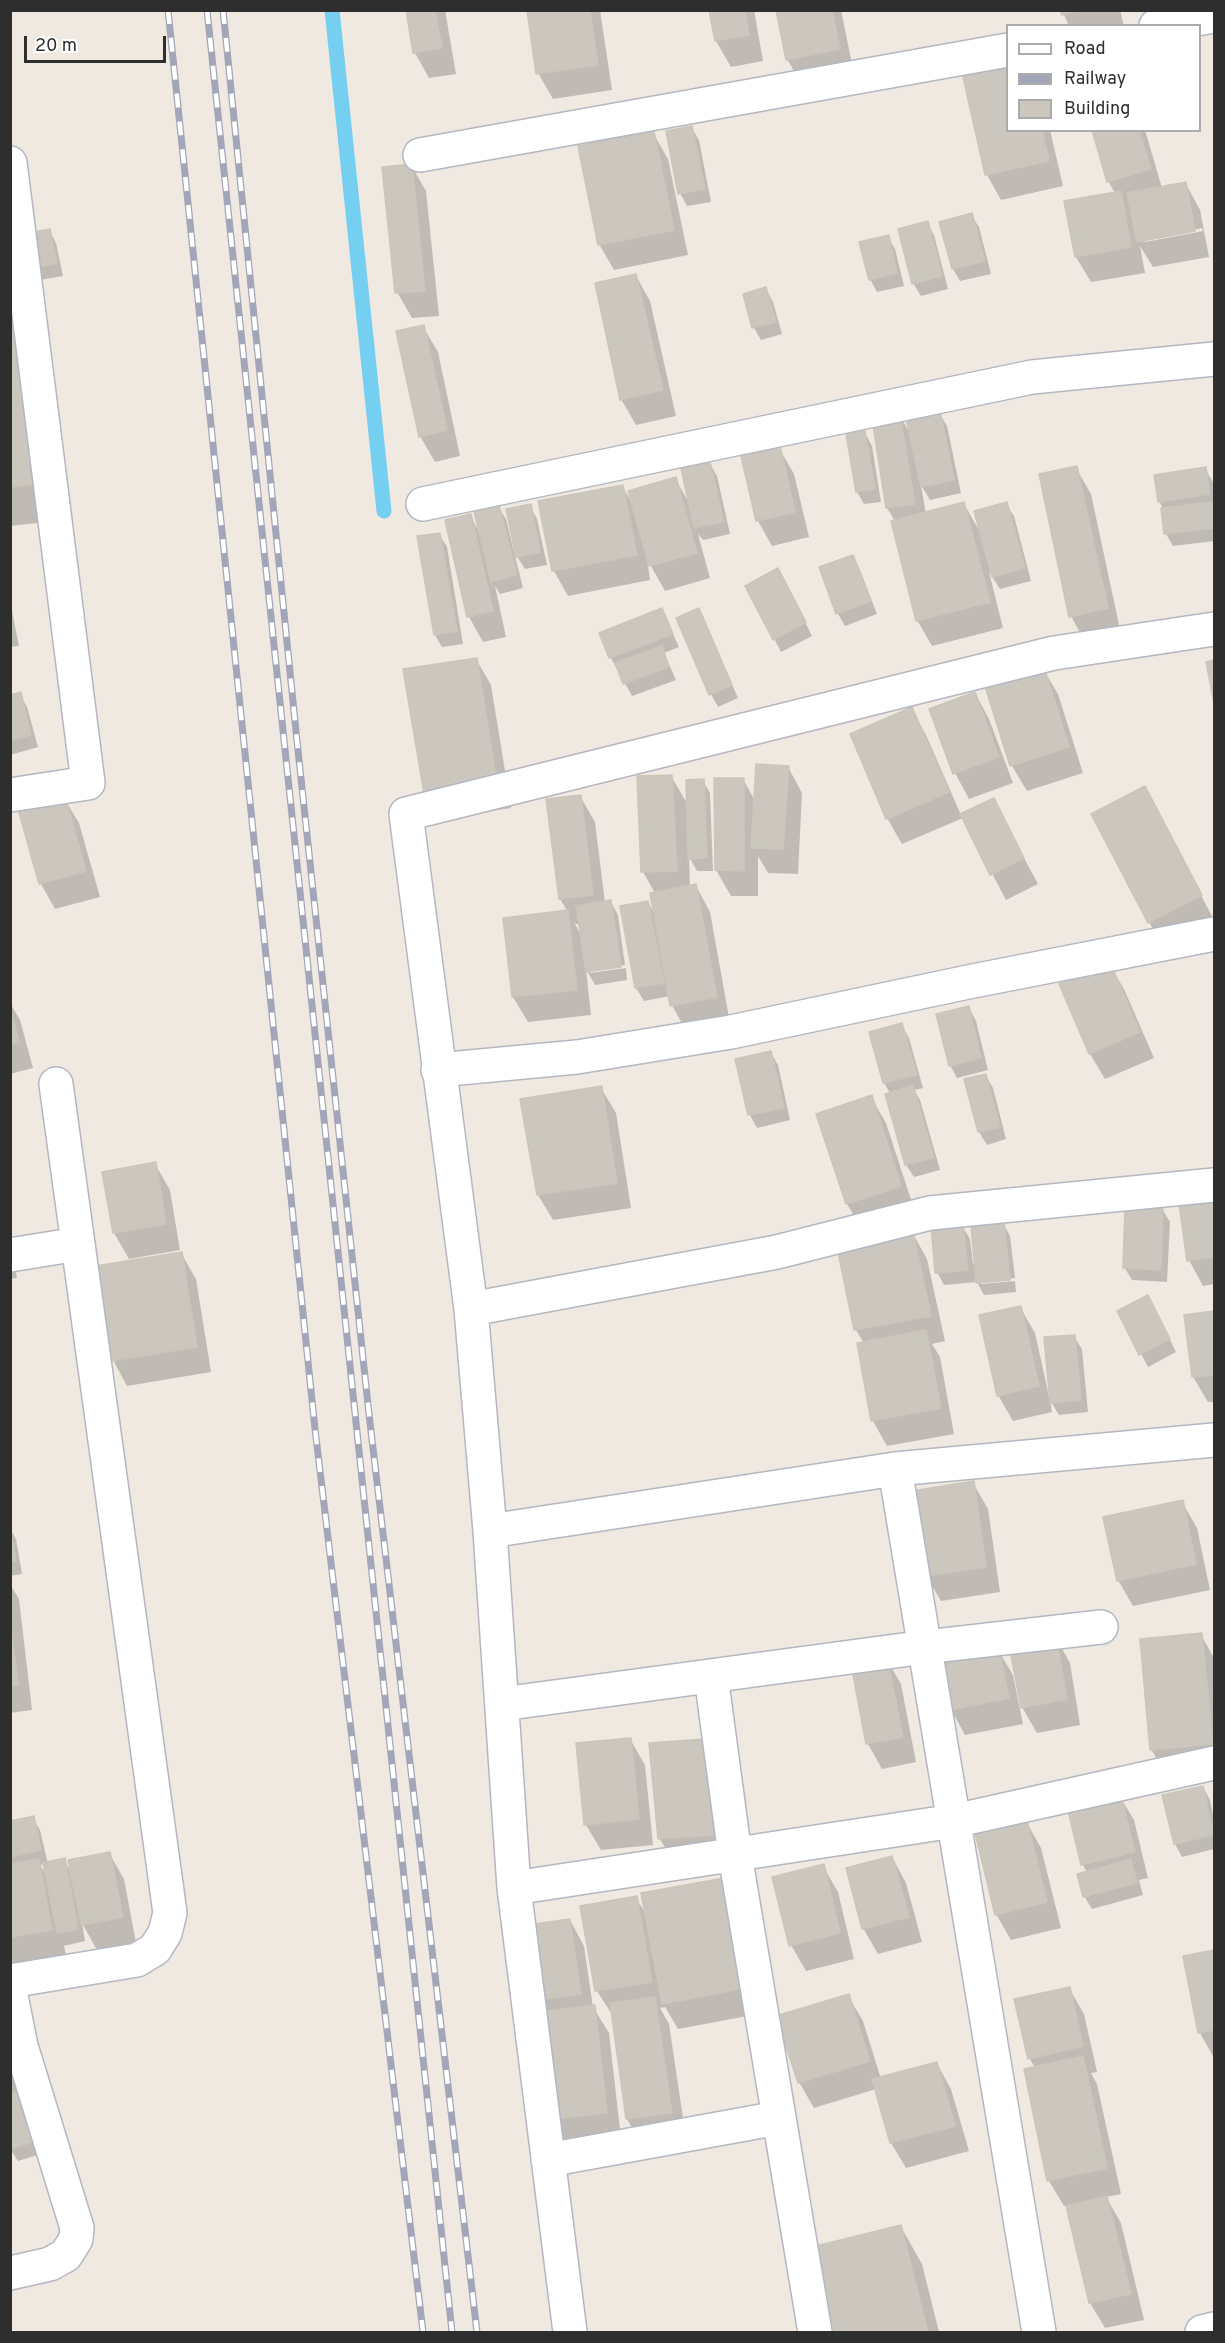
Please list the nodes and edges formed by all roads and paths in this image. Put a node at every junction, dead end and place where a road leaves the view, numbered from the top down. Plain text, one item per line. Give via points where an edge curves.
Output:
1 (1215, 16) edge
2 (1168, 24) edge
3 (1006, 50) edge
4 (420, 155) dead end
5 (10, 163) edge
6 (18, 289) edge
7 (1215, 359) edge
8 (423, 504) dead end
9 (1215, 629) edge
10 (10, 795) edge
11 (1215, 934) edge
12 (438, 1070) junction
13 (56, 1084) dead end
14 (1215, 1185) edge
15 (78, 1244) junction
16 (10, 1255) edge
17 (471, 1309) junction
18 (1215, 1440) edge
19 (895, 1469) junction
20 (490, 1531) junction
21 (1101, 1627) dead end
22 (925, 1647) junction
23 (711, 1677) junction
24 (502, 1704) junction
25 (1215, 1762) edge
26 (954, 1821) junction
27 (735, 1855) junction
28 (514, 1887) junction
29 (10, 1981) edge
30 (10, 1991) edge
31 (778, 2118) junction
32 (548, 2160) junction
33 (10, 2273) edge
34 (1215, 2329) edge
35 (570, 2332) edge
36 (815, 2332) edge
37 (1039, 2332) edge
38 (1202, 2332) edge

1 - 2 street
3 - 4 street
5 - 6 street
6 - 10 street via 88,783
7 - 8 street via 1032,377
9 - 12 street via 1054,653 406,814
11 - 12 street via 731,1032 577,1057
12 - 17 street
13 - 15 street
14 - 17 street via 930,1213 777,1252
15 - 16 street
15 - 29 street via 170,1913 165,1933 155,1949 137,1960
17 - 20 street
18 - 19 street
19 - 20 street
19 - 22 street
20 - 24 street
21 - 22 street
22 - 23 street
22 - 26 street
23 - 24 street
23 - 27 street
24 - 28 street
25 - 26 street
26 - 27 street
26 - 37 street
27 - 28 street
27 - 31 street
28 - 32 street
30 - 33 street via 21,2046 77,2228 76,2239 66,2255 50,2264
31 - 32 street
31 - 36 street
32 - 35 street
34 - 38 street

